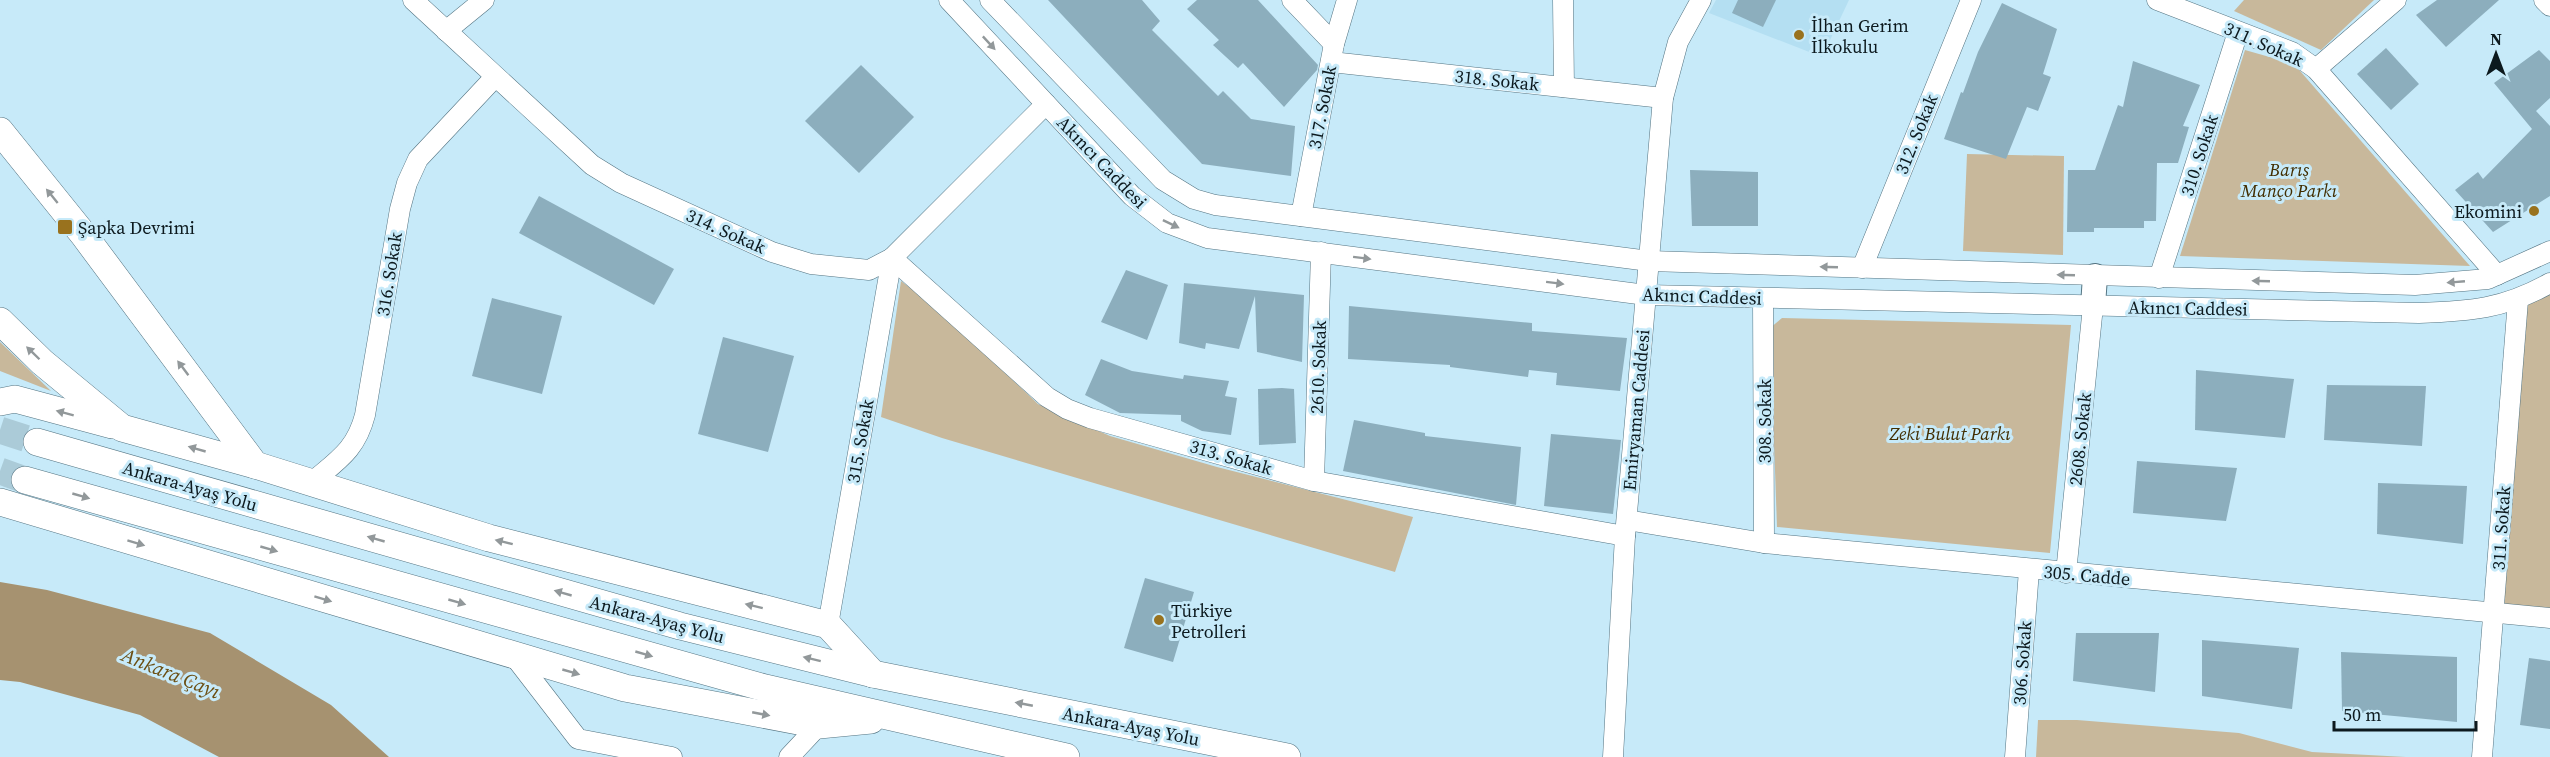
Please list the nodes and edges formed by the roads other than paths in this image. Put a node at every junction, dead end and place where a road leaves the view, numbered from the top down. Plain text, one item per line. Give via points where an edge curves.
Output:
1 (412, 0) edge
2 (484, 0) edge
3 (949, 0) edge
4 (990, 0) edge
5 (1292, 0) edge
6 (1347, 0) edge
7 (1563, 0) edge
8 (1701, 0) edge
9 (1971, 0) edge
10 (2157, 0) edge
11 (2396, 0) edge
12 (2544, 0) edge
13 (2550, 6) edge
14 (446, 31) junction
15 (2238, 32) junction
16 (1333, 53) junction
17 (2316, 69) junction
18 (495, 77) junction
19 (1564, 87) junction
20 (1663, 98) junction
21 (1046, 104) junction
22 (0, 131) edge
23 (1301, 216) junction
24 (2550, 251) edge
25 (1321, 252) junction
26 (892, 258) junction
27 (1649, 261) junction
28 (1862, 268) junction
29 (2498, 275) junction
30 (2095, 276) junction
31 (2159, 278) junction
32 (2550, 283) edge
33 (1646, 295) junction
34 (1763, 298) junction
35 (2518, 300) junction
36 (2093, 306) junction
37 (0, 321) edge
38 (5, 399) edge
39 (122, 428) junction
40 (37, 442) tunnel mouth
41 (255, 465) junction
42 (25, 480) tunnel mouth
43 (1314, 481) junction
44 (311, 483) junction
45 (2, 503) edge
46 (1626, 528) junction
47 (1764, 543) junction
48 (2029, 570) junction
49 (2066, 573) junction
50 (2494, 612) junction
51 (2550, 618) edge
52 (828, 625) junction
53 (514, 656) junction
54 (873, 674) junction
55 (897, 717) junction
56 (819, 725) junction
57 (672, 757) edge
58 (789, 757) edge
59 (1066, 757) edge
60 (1287, 757) edge
61 (1613, 757) edge
62 (2015, 757) edge
63 (2482, 757) edge

1 - 14 street, 314. Sokak
2 - 14 street
3 -> 21 street, Akıncı Caddesi
4 - 23 street, Akıncı Caddesi via 1150,168 1178,191 1215,205
5 - 16 street
6 - 16 street, 317. Sokak
7 - 19 street
8 - 20 street, Emiryaman Caddesi via 1678,42
9 - 28 street, 312. Sokak
10 - 15 street, 311. Sokak
11 - 17 street
12 - 13 street
14 - 18 street, 314. Sokak
15 - 17 street, 311. Sokak via 2292,52
15 - 31 street, 310. Sokak
16 - 19 street, 318. Sokak
16 - 23 street, 317. Sokak
17 - 29 street, 311. Sokak
18 - 26 street, 314. Sokak via 592,165 643,193 772,252 811,264 869,270
18 - 44 street, 316. Sokak via 418,159 406,183 360,435
19 - 20 street, 318. Sokak
20 - 27 street, Emiryaman Caddesi
21 -> 25 street, Akıncı Caddesi via 1132,196 1167,223 1207,238
21 - 26 street, 314. Sokak
41 -> 22 highway via 83,234
23 - 27 street, Akıncı Caddesi
24 - 29 street, Akıncı Caddesi
25 -> 33 street, Akıncı Caddesi
25 - 43 street, 2610. Sokak
26 - 43 street, 313. Sokak via 1047,397 1067,409
26 - 52 street, 315. Sokak
28 -> 27 street, Akıncı Caddesi
27 - 33 street, Emiryaman Caddesi
30 -> 28 street, Akıncı Caddesi
29 -> 31 street, Akıncı Caddesi via 2415,285
30 - 31 street, Akıncı Caddesi
30 - 36 main road
32 - 35 street, Akıncı Caddesi
33 - 34 street, Akıncı Caddesi
33 - 46 street, Emiryaman Caddesi
34 - 36 street, Akıncı Caddesi
34 - 47 street, 308. Sokak
35 - 36 street, Akıncı Caddesi via 2497,306 2419,313
35 - 50 street, 311. Sokak
36 - 49 street, 2608. Sokak
39 -> 37 highway via 42,362
39 -> 38 highway
41 -> 39 highway
54 -> 40 highway, Ankara-Ayaş Yolu via 680,626
41 - 44 highway
42 -> 55 highway, Ankara-Ayaş Yolu via 765,688
43 - 46 street, 313. Sokak
52 -> 44 highway via 489,538
45 -> 53 highway
46 - 47 street, 305. Cadde
46 - 61 street, Emiryaman Caddesi
47 - 48 street, 305. Cadde
48 - 49 street, 305. Cadde
48 - 62 street, 306. Sokak
49 - 50 street, 305. Cadde
50 - 51 street, 305. Cadde
50 - 63 street, 311. Sokak
52 - 54 highway
53 -> 56 highway via 625,688
53 - 57 street via 578,739
60 -> 54 highway, Ankara-Ayaş Yolu
55 - 56 highway
55 - 59 highway, Ankara-Ayaş Yolu
56 - 58 street

